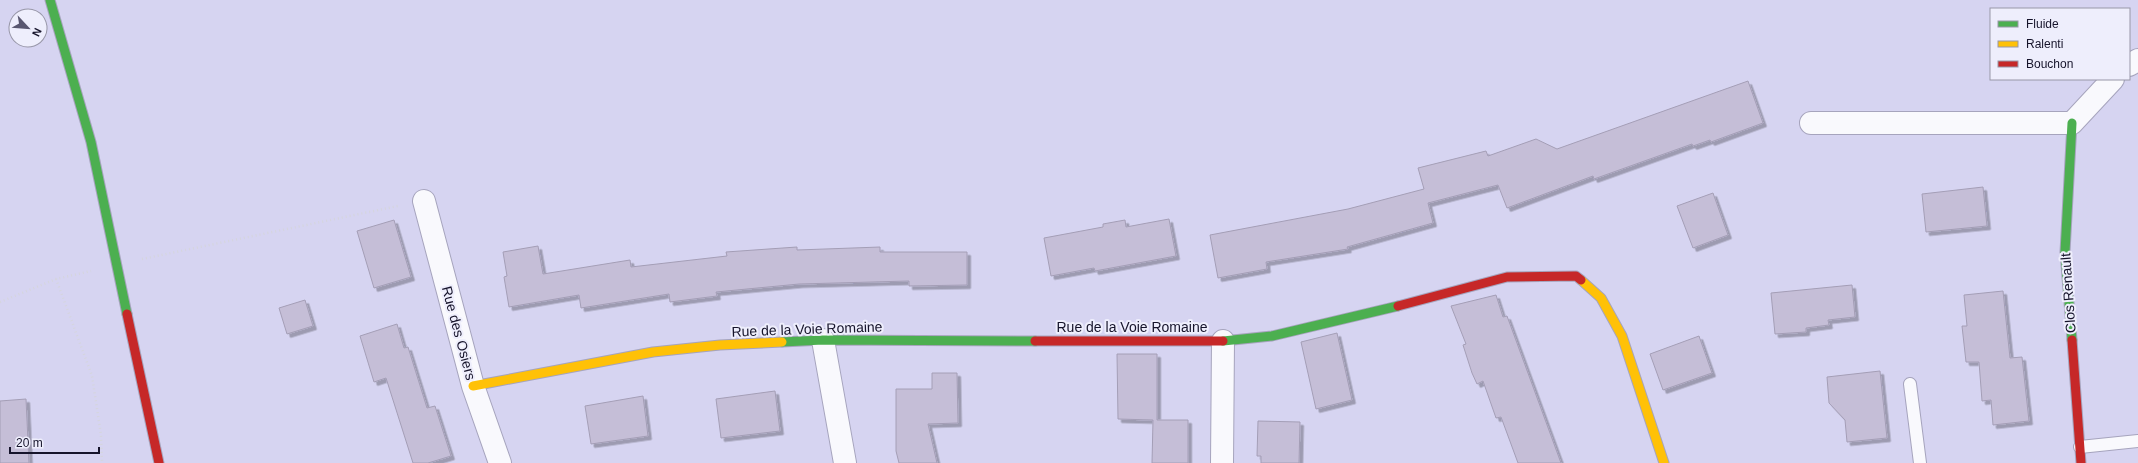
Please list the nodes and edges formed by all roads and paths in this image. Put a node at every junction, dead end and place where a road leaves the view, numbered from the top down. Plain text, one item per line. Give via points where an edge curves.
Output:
1 (50, 0) edge
2 (2113, 80) edge
3 (1811, 123) dead end
4 (2072, 123) junction
5 (424, 200) joint
6 (117, 264) junction
7 (56, 279) junction
8 (0, 302) edge
9 (823, 340) junction
10 (1223, 341) junction
11 (1910, 384) dead end
12 (473, 386) junction
13 (2138, 441) edge
14 (2080, 446) junction
15 (102, 463) edge
16 (158, 463) edge
17 (500, 463) edge
18 (845, 463) edge
19 (1222, 463) edge
20 (1664, 463) edge
21 (1920, 463) edge
22 (2081, 463) edge

1 - 6 street via 91,142
2 - 4 street
3 - 4 street
4 - 14 street, Clos Renault via 2065,252
5 - 6 path
5 - 12 street, Rue des Osiers
6 - 7 path
6 - 16 street
7 - 8 path
7 - 15 path via 92,376 101,435
9 - 10 street, Rue de la Voie Romaine
9 - 12 street, Rue de la Voie Romaine via 720,345 653,352
9 - 18 street
10 - 19 street
10 - 20 street, Rue de la Voie Romaine via 1272,336 1507,277 1576,276 1601,298 1622,336
11 - 21 lane
12 - 17 street, Rue des Osiers
13 - 14 lane
14 - 22 street, Clos Renault

